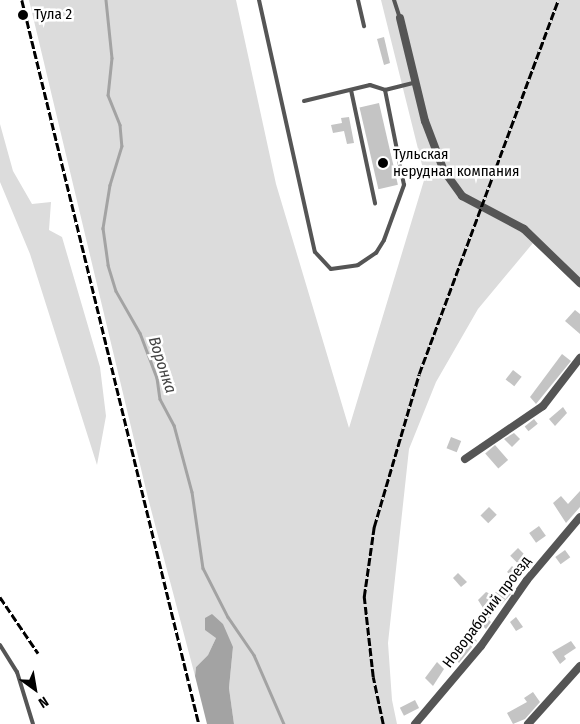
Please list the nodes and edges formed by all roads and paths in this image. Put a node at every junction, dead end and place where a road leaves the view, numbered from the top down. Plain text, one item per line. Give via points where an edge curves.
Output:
1 (259, 0) edge
2 (358, 0) edge
3 (394, 0) edge
4 (400, 18) joint
5 (364, 26) dead end
6 (416, 82) junction
7 (351, 90) junction
8 (385, 90) junction
9 (304, 101) dead end
10 (375, 203) dead end
11 (580, 283) edge
12 (580, 358) edge
13 (466, 459) dead end
14 (580, 517) edge
15 (0, 645) edge
16 (580, 666) edge
17 (420, 722) edge
18 (33, 724) edge
19 (528, 724) edge

1 - 8 lane via 315,252 330,270 354,267 376,253 403,192 403,177
2 - 5 lane
3 - 4 lane
4 - 6 street
6 - 8 lane
6 - 11 street via 436,155 460,194 519,226 539,241
7 - 8 lane via 370,85
7 - 9 lane
7 - 10 lane
12 - 13 street via 543,406
14 - 17 street, Новорабочий проезд
15 - 18 lane via 17,672
16 - 19 street

